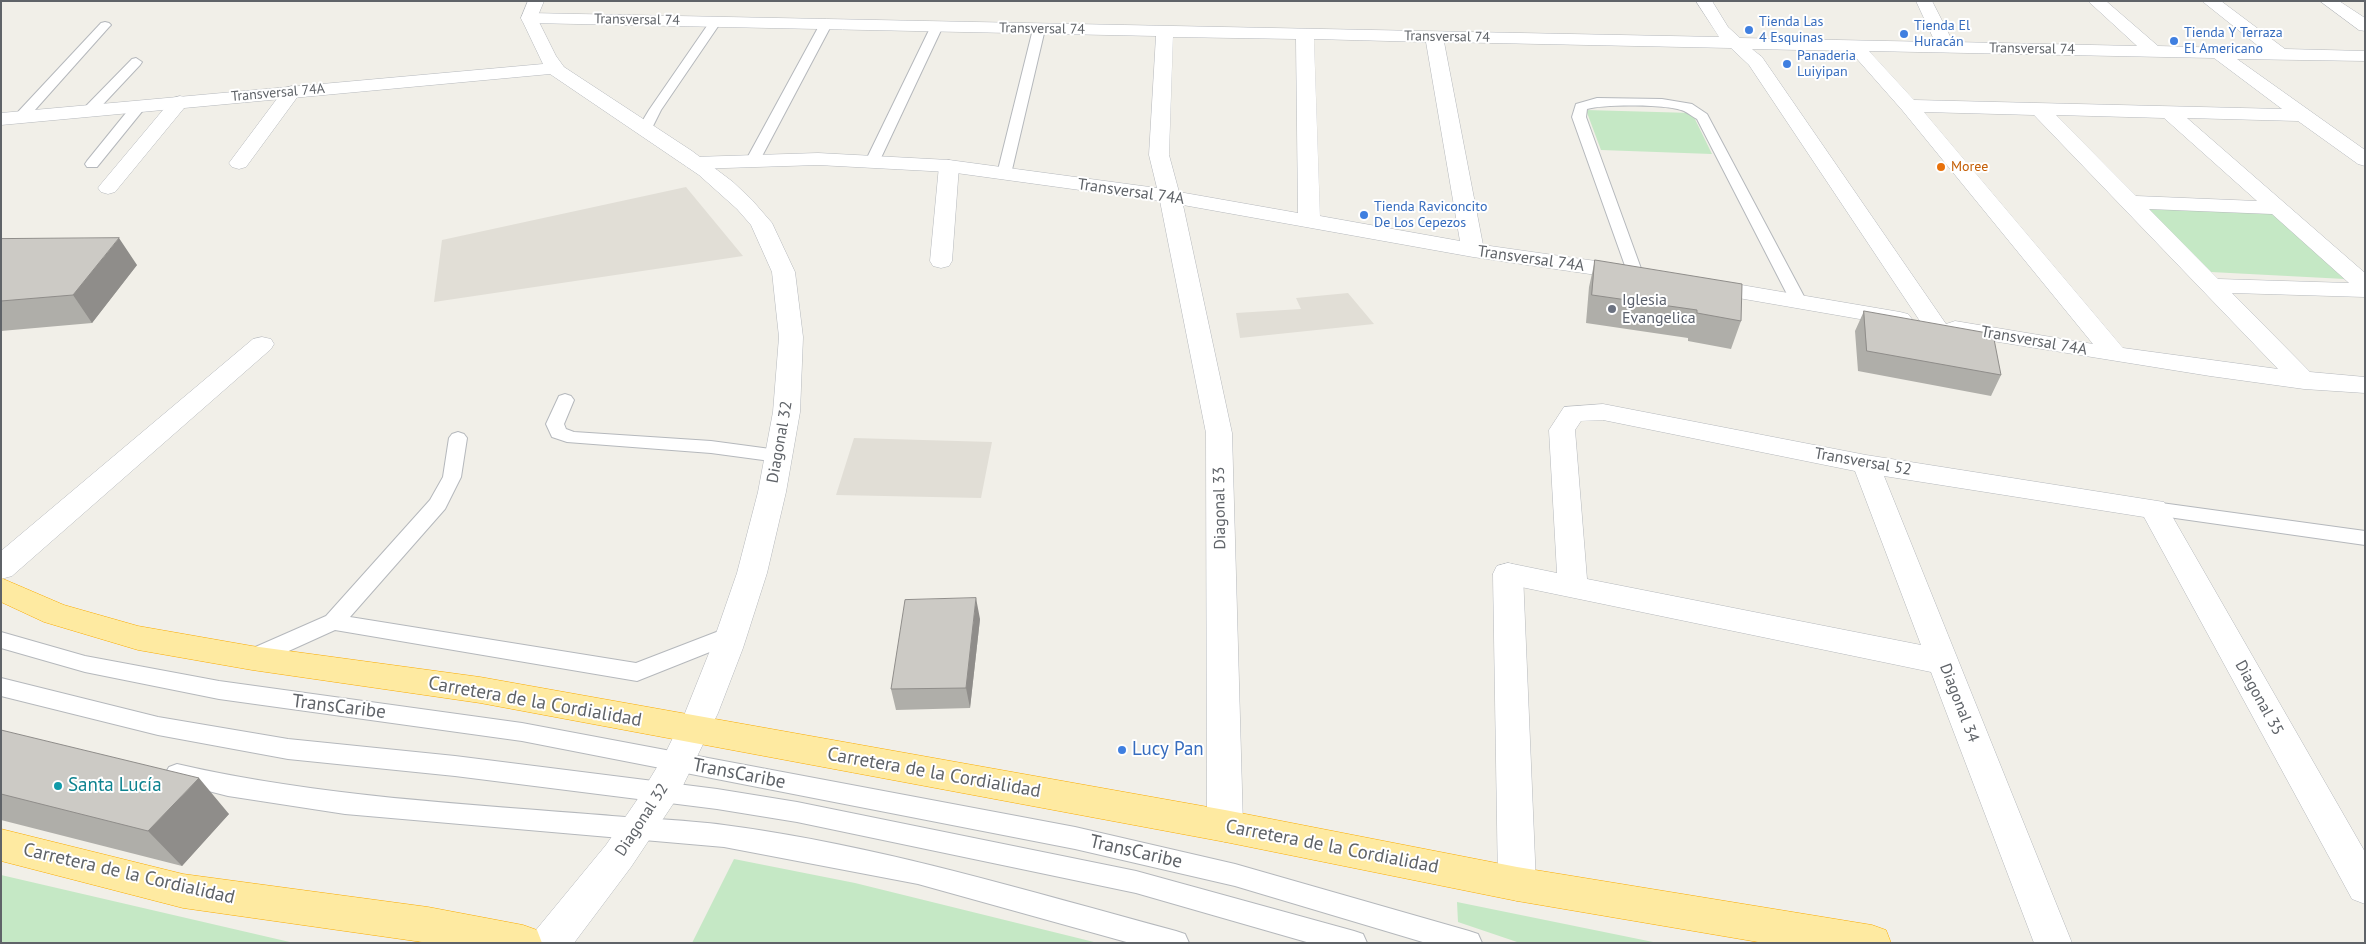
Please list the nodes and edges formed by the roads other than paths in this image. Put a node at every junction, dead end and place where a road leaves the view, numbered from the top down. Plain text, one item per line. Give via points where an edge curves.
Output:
1 (1704, 1) edge
2 (1924, 1) edge
3 (2096, 1) edge
4 (2210, 1) edge
5 (2328, 1) edge
6 (532, 10) edge
7 (715, 22) junction
8 (105, 24) dead end
9 (826, 24) junction
10 (937, 26) junction
11 (2365, 26) edge
12 (1039, 29) junction
13 (1165, 31) junction
14 (1305, 34) junction
15 (1434, 37) junction
16 (1735, 43) junction
17 (1854, 46) junction
18 (1947, 48) junction
19 (2154, 52) junction
20 (2218, 53) junction
21 (2282, 55) junction
22 (2361, 59) edge
23 (136, 62) dead end
24 (555, 68) junction
25 (292, 92) junction
26 (180, 102) junction
27 (139, 106) junction
28 (1909, 106) junction
29 (2039, 109) junction
30 (89, 111) junction
31 (2169, 112) junction
32 (2305, 115) junction
33 (21, 117) junction
34 (1, 119) edge
35 (644, 130) junction
36 (753, 160) junction
37 (873, 160) junction
38 (2365, 160) edge
39 (239, 163) dead end
40 (694, 163) junction
41 (92, 164) dead end
42 (950, 166) junction
43 (1004, 174) junction
44 (108, 188) dead end
45 (1168, 196) junction
46 (2130, 202) junction
47 (2278, 208) junction
48 (1309, 221) junction
49 (1473, 250) junction
50 (941, 261) dead end
51 (1645, 276) joint
52 (1683, 282) edge
53 (2365, 285) edge
54 (2211, 286) junction
55 (2365, 290) edge
56 (1799, 302) junction
57 (1935, 325) junction
58 (262, 344) dead end
59 (2115, 355) junction
60 (2304, 381) junction
61 (2365, 385) edge
62 (565, 400) dead end
63 (458, 438) dead end
64 (778, 456) junction
65 (1866, 464) junction
66 (2154, 509) junction
67 (2365, 538) edge
68 (1, 568) edge
69 (1573, 587) junction
70 (1, 589) edge
71 (333, 622) junction
72 (732, 634) junction
73 (1, 640) edge
74 (252, 658) junction
75 (1943, 662) junction
76 (1, 687) edge
77 (695, 730) junction
78 (678, 762) junction
79 (153, 768) edge
80 (661, 792) junction
81 (1225, 826) junction
82 (638, 828) junction
83 (1, 845) edge
84 (1517, 884) junction
85 (2365, 887) edge
86 (523, 943) edge
87 (550, 943) edge
88 (1176, 943) edge
89 (1354, 943) edge
90 (1469, 943) edge
91 (1872, 943) edge
92 (2053, 943) edge

1 - 16 street via 1722,30
2 - 18 street
3 - 19 street
4 - 21 street
5 - 11 street
6 - 7 street, Transversal 74
6 - 24 street, Diagonal 32
7 - 9 street, Transversal 74
7 - 35 lane
8 - 33 lane
9 - 10 street, Transversal 74
9 - 36 lane
10 - 12 street, Transversal 74
10 - 37 lane
12 - 13 street, Transversal 74
12 - 43 lane
13 - 14 street, Transversal 74
13 - 45 street, Diagonal 33 via 1159,155
14 - 15 street, Transversal 74
14 - 48 street
15 - 16 street, Transversal 74
15 - 49 street
16 - 17 street, Transversal 74
16 - 57 street via 1756,61
17 - 18 street, Transversal 74
17 - 28 street
18 - 19 street, Transversal 74
19 - 20 street, Transversal 74
20 - 21 street, Transversal 74
20 - 32 street
21 - 22 street, Transversal 74
23 - 30 lane
24 - 25 street, Transversal 74A
24 - 35 street, Diagonal 32
25 - 26 street, Transversal 74A
25 - 39 street
26 - 27 street, Transversal 74A
26 - 44 street
27 - 30 street, Transversal 74A
27 - 41 lane
28 - 29 street
28 - 59 street
29 - 31 street
29 - 46 street
30 - 33 street, Transversal 74A
31 - 32 street
31 - 47 street
32 - 38 street
33 - 34 street, Transversal 74A
35 - 40 street, Diagonal 32
36 - 37 street, Transversal 74A
36 - 40 street, Transversal 74A
37 - 42 street, Transversal 74A
40 - 64 street, Diagonal 32 via 743,202 764,226 780,261 792,344 789,393
42 - 43 street, Transversal 74A
42 - 50 street
43 - 45 street, Transversal 74A
45 - 48 street, Transversal 74A
45 - 81 street, Diagonal 33 via 1178,228 1219,433
46 - 47 street
46 - 54 street
47 - 53 street
48 - 49 street, Transversal 74A
49 - 51 street, Transversal 74A
51 - 56 lane via 1579,116 1581,107 1597,102 1662,103 1687,107 1702,118
52 - 56 street, Transversal 74A
54 - 55 street
54 - 60 street
56 - 57 street, Transversal 74A
57 - 59 street, Transversal 74A
58 - 68 street
59 - 60 street, Transversal 74A
60 - 61 street, Transversal 74A
62 - 64 lane via 555,424 558,434 573,438 711,447
63 - 71 lane via 452,477 438,504
64 - 72 street, Diagonal 32 via 765,526
65 - 66 street, Transversal 52
65 - 69 street, Transversal 52 via 1603,412 1573,413 1562,430
65 - 75 street, Diagonal 34
66 - 67 lane
66 - 85 street, Diagonal 35
69 - 75 street
69 - 84 street via 1508,574
70 - 74 highway, Carretera de la Cordialidad via 55,614 97,627 138,638
71 - 72 lane via 637,672
71 - 74 lane
72 - 77 street, Diagonal 32
73 - 78 lane, TransCaribe via 85,664 219,690 512,731
74 - 77 highway, Carretera de la Cordialidad via 480,690
75 - 92 street, Diagonal 34
76 - 80 lane, TransCaribe via 158,726 288,749
77 - 78 street, Diagonal 32
77 - 81 highway, Carretera de la Cordialidad
78 - 80 street, Diagonal 32
78 - 90 lane, TransCaribe via 1075,838 1235,875
79 - 82 lane via 288,797
80 - 82 street, Diagonal 32
80 - 89 lane, TransCaribe via 797,812 1136,882
81 - 84 highway, Carretera de la Cordialidad
82 - 87 street, Diagonal 32 via 599,884
82 - 88 lane via 724,836 845,858 998,894
83 - 86 highway, Carretera de la Cordialidad via 183,891 428,925
84 - 91 highway, Carretera de la Cordialidad

